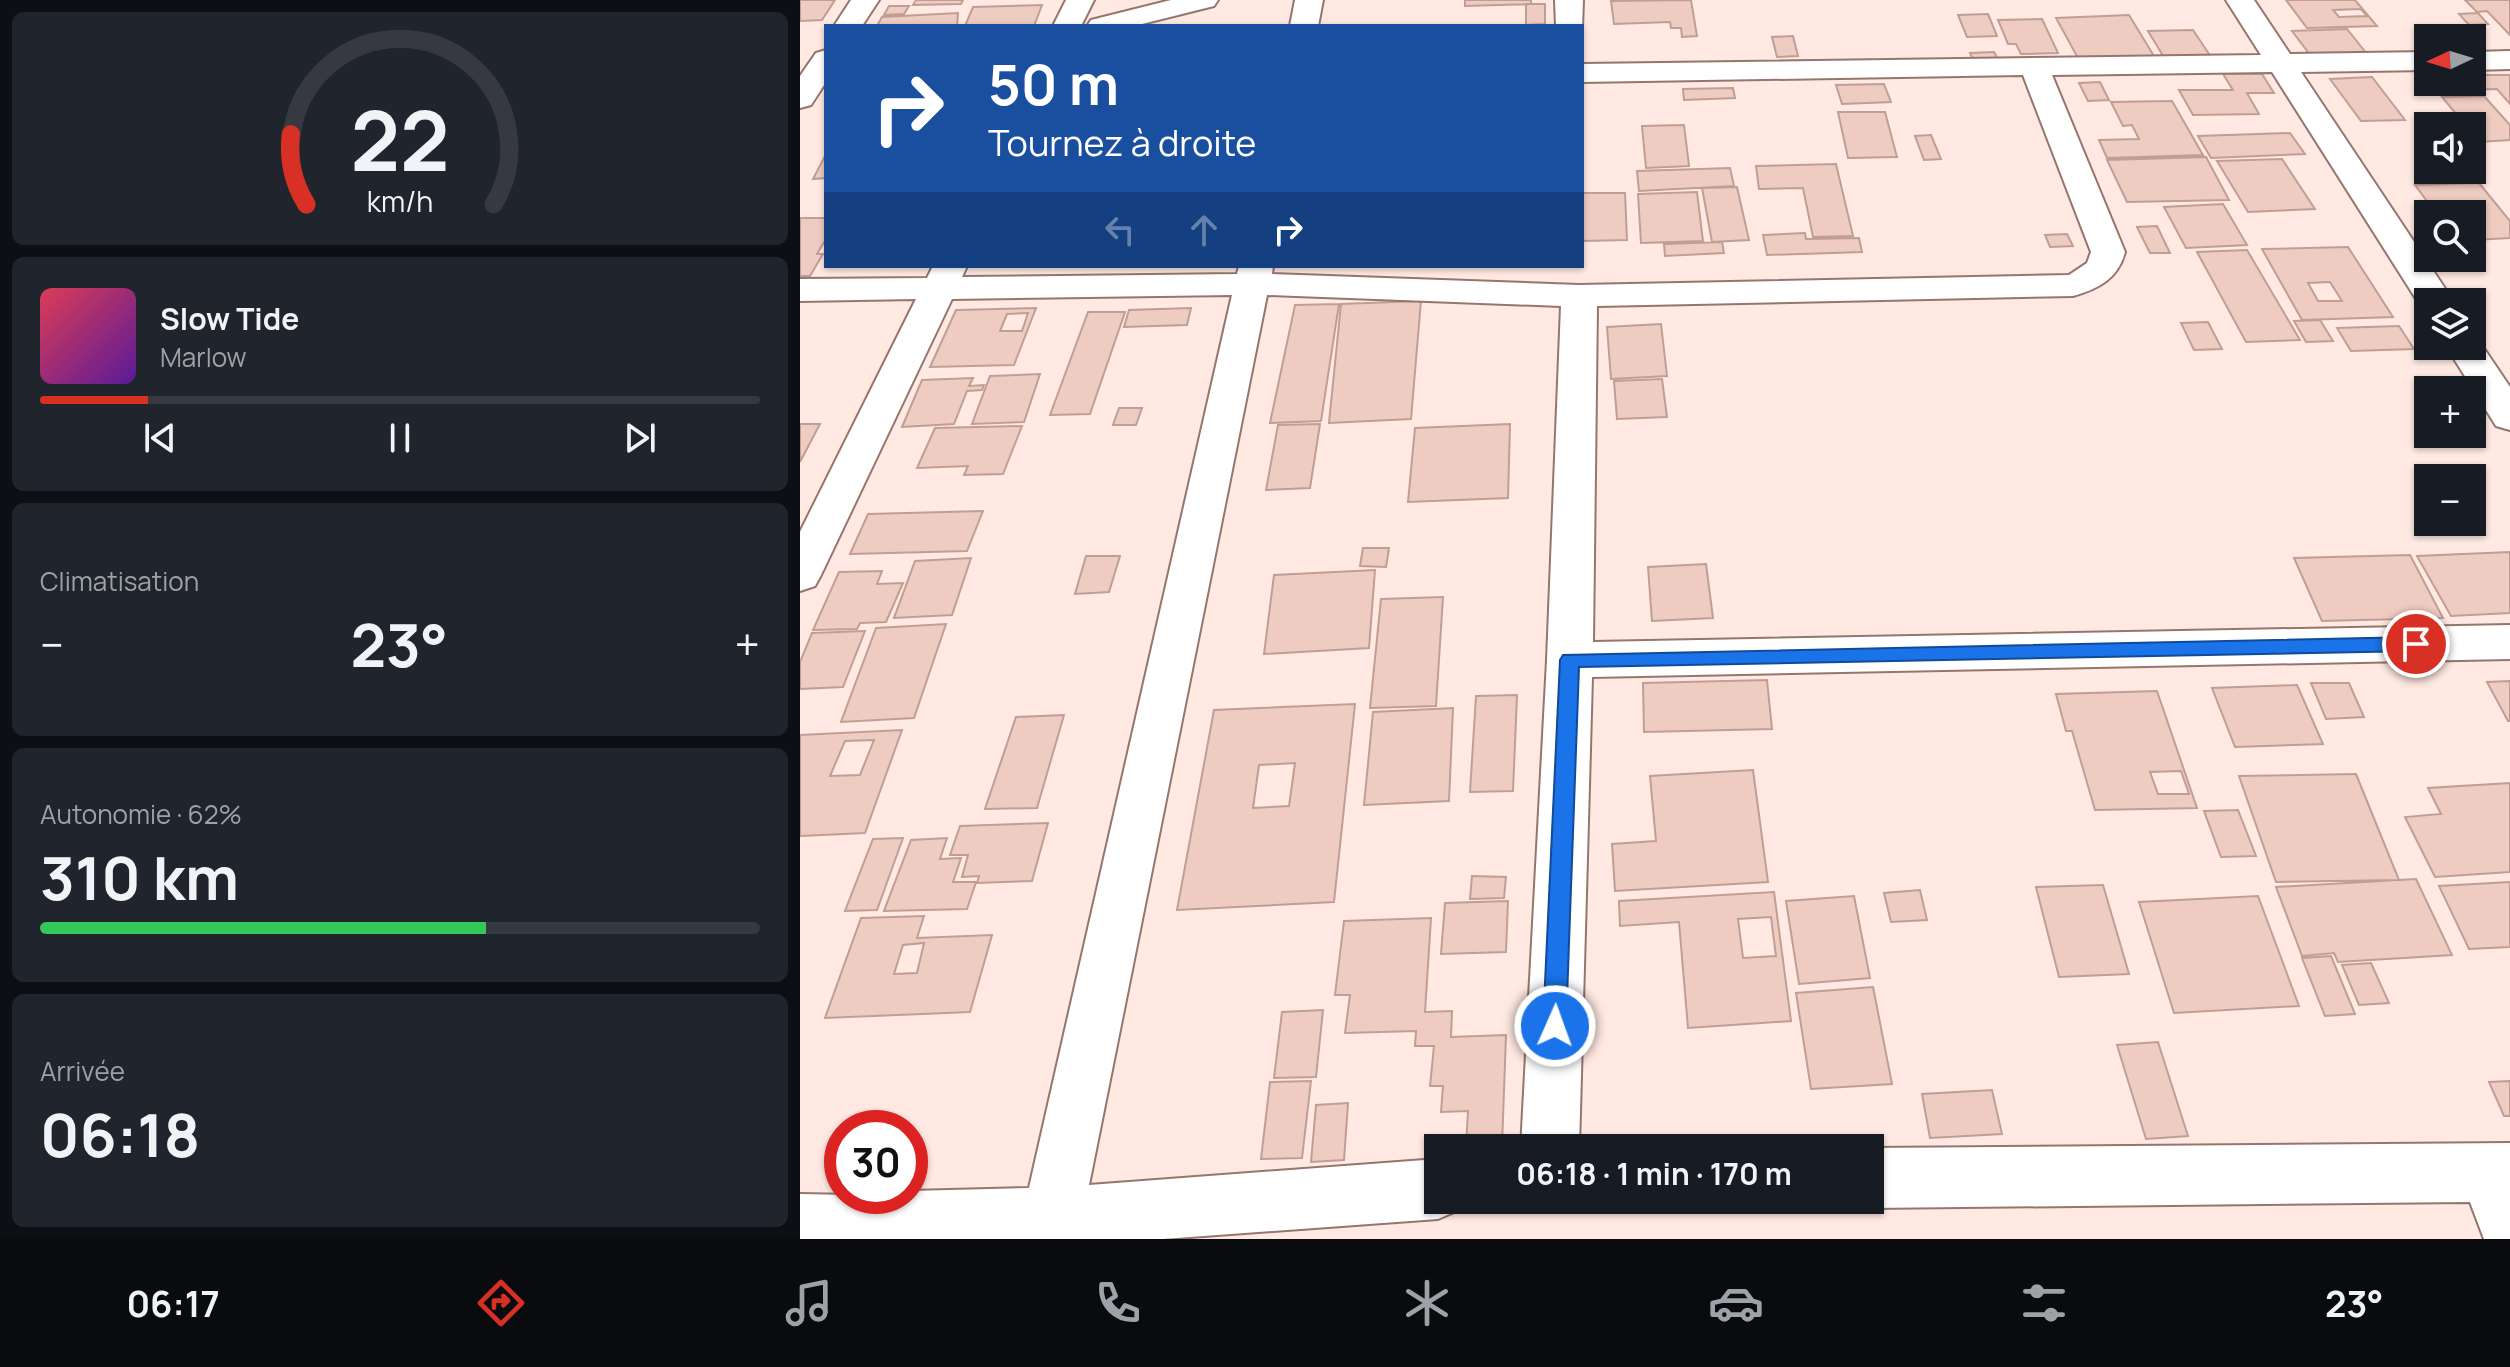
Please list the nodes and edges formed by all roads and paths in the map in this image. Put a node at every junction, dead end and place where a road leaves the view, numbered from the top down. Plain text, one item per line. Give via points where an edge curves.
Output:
1 (865, 0) edge
2 (1080, 0) edge
3 (1204, 0) edge
4 (1309, 0) edge
5 (1569, 0) edge
6 (2240, 0) edge
7 (849, 24) edge
8 (1068, 24) edge
9 (1109, 24) edge
10 (1304, 24) edge
11 (1570, 24) edge
12 (2510, 60) edge
13 (2414, 61) edge
14 (2486, 61) edge
15 (824, 62) edge
16 (2281, 63) junction
17 (2034, 67) junction
18 (1584, 73) edge
19 (800, 99) edge
20 (824, 101) edge
21 (800, 107) edge
22 (1254, 275) edge
23 (944, 277) edge
24 (2427, 288) edge
25 (800, 290) edge
26 (1579, 296) junction
27 (2473, 360) edge
28 (2510, 417) edge
29 (800, 575) edge
30 (2510, 642) edge
31 (1570, 660) junction
32 (1551, 1134) edge
33 (2500, 1173) edge
34 (1884, 1178) edge
35 (1424, 1190) edge
36 (800, 1224) edge
37 (1051, 1228) edge
38 (2510, 1228) edge

1 - 7 street
2 - 8 street
3 - 9 street
4 - 10 street
5 - 11 street
6 - 16 street
12 - 14 street
13 - 16 street
15 - 19 street
16 - 17 street
16 - 24 street
17 - 18 street
17 - 26 street via 2108,252 2090,279 2073,285
20 - 21 street
22 - 23 street
22 - 26 street
22 - 37 street
23 - 25 street
23 - 29 street
26 - 31 street
27 - 28 street
30 - 31 street
31 - 32 street
33 - 34 street
33 - 38 street
35 - 37 street
36 - 37 street

